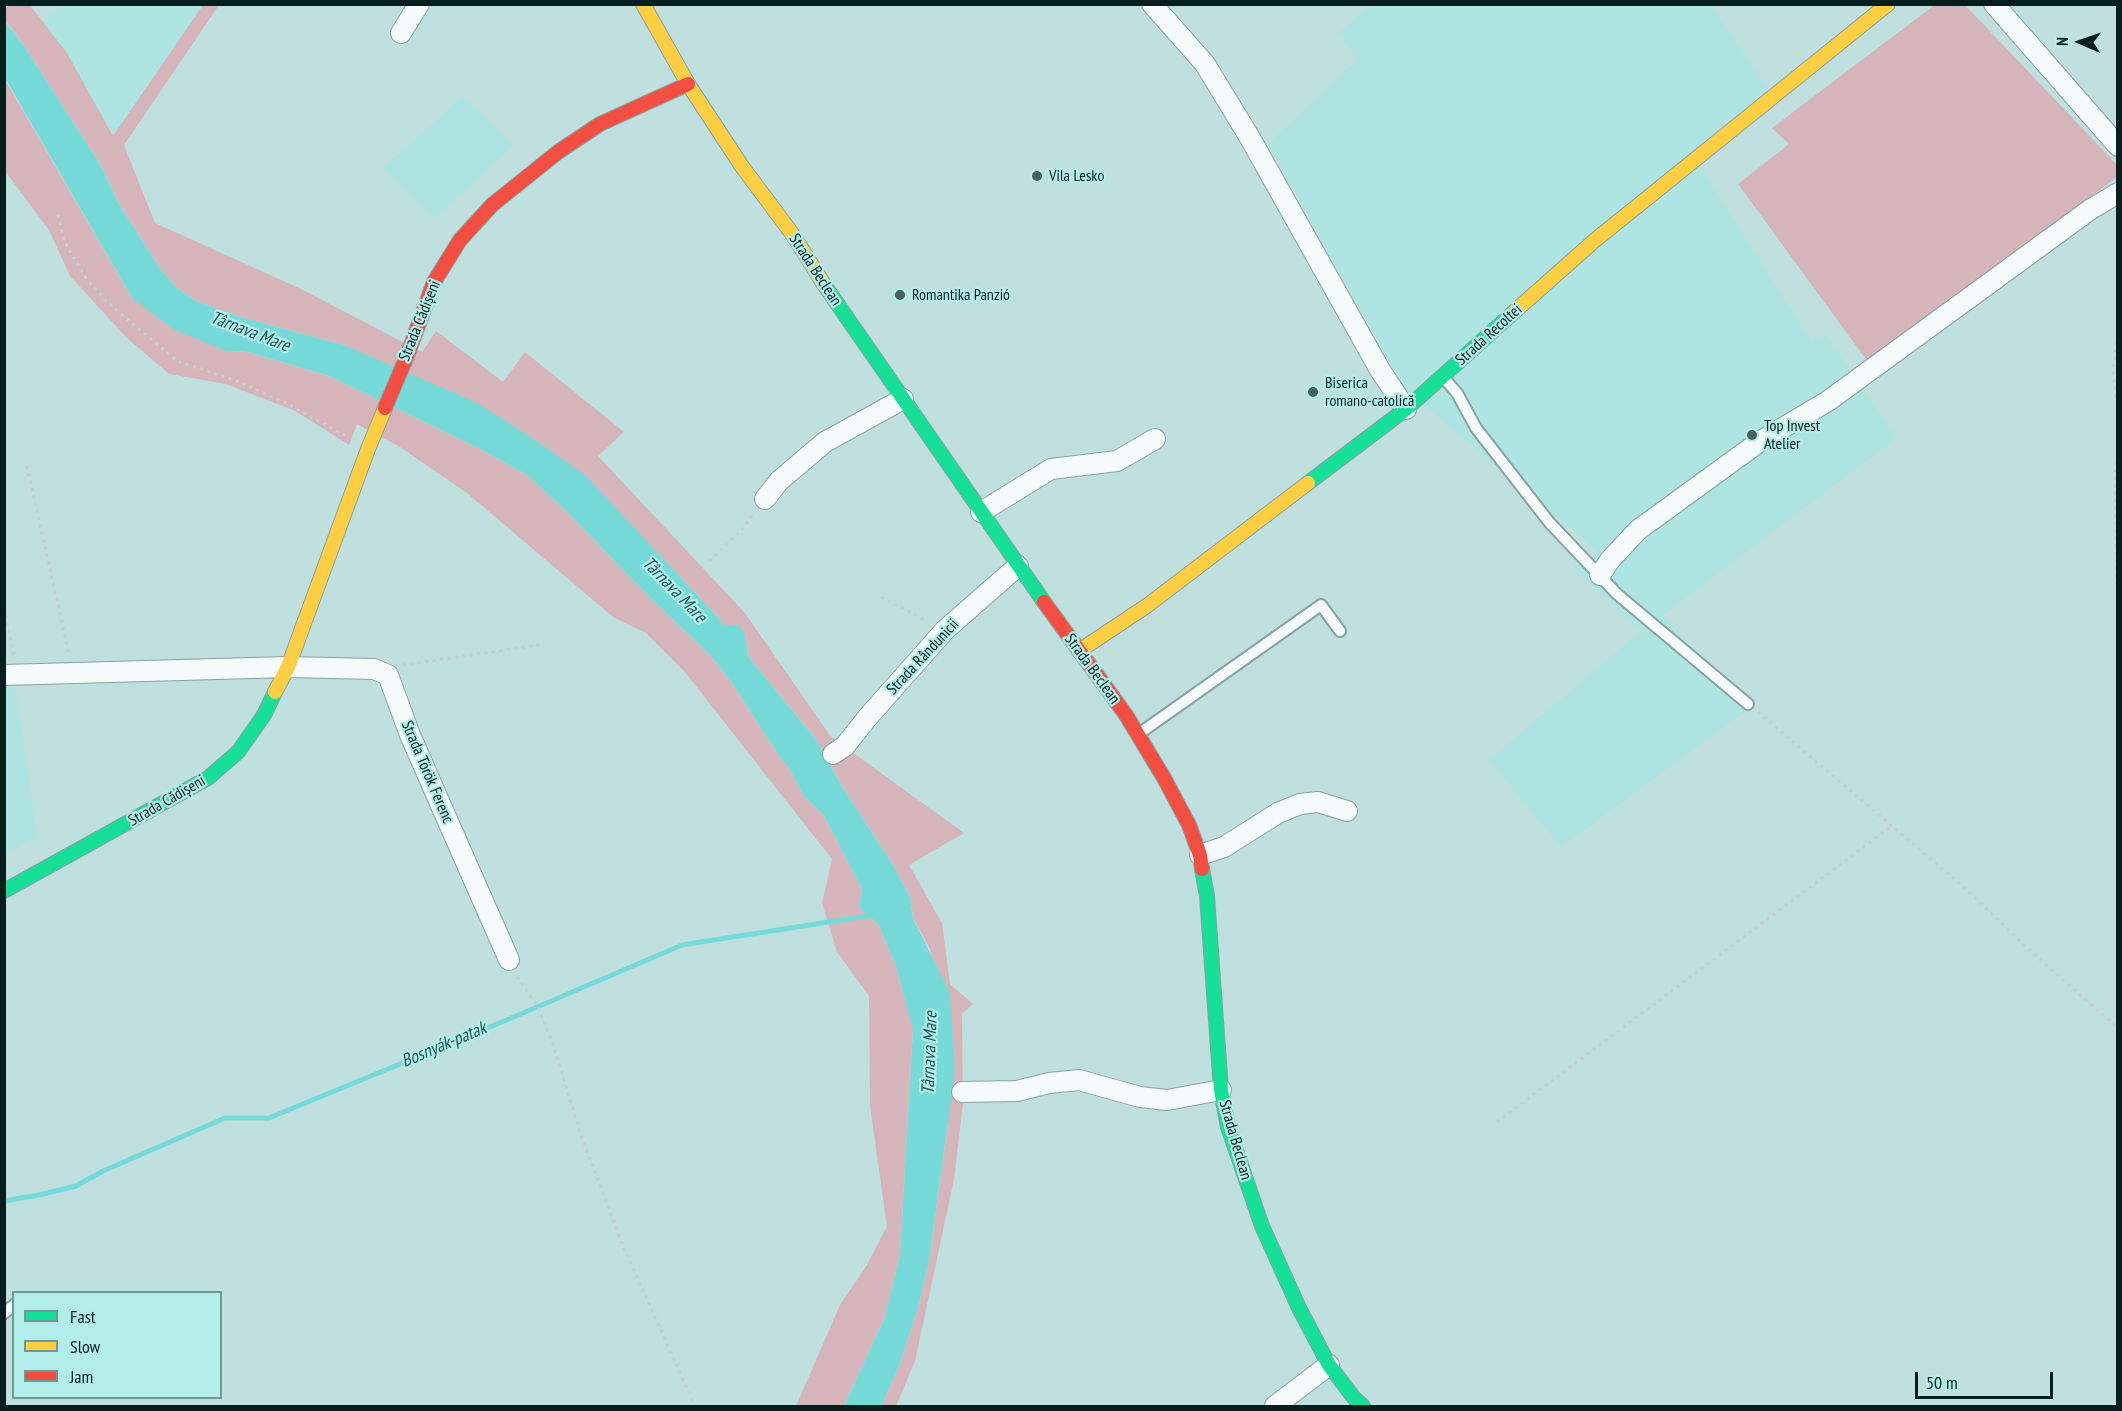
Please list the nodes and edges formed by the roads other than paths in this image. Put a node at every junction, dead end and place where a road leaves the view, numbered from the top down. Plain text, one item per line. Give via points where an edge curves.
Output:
1 (419, 4) edge
2 (643, 4) edge
3 (1152, 4) edge
4 (1888, 4) edge
5 (1994, 4) edge
6 (401, 33) dead end
7 (688, 84) junction
8 (2118, 146) edge
9 (2118, 193) edge
10 (1443, 377) junction
11 (903, 399) junction
12 (1406, 409) junction
13 (1155, 439) dead end
14 (765, 499) road end
15 (981, 512) junction
16 (1018, 566) junction
17 (1600, 575) junction
18 (1340, 631) dead end
19 (1079, 651) junction
20 (288, 667) junction
21 (11, 674) edge
22 (1748, 704) road end
23 (1137, 735) junction
24 (833, 754) dead end
25 (1347, 811) dead end
26 (1200, 855) junction
27 (4, 891) edge
28 (509, 960) road end
29 (1221, 1090) junction
30 (962, 1092) dead end
31 (1329, 1365) junction
32 (1275, 1407) edge
33 (1363, 1407) edge

1 - 6 street
2 - 7 main road, Strada Beclean
3 - 12 street via 1205,64
4 - 10 main road, Strada Recoltei via 1594,241
5 - 8 street
7 - 11 main road, Strada Beclean
7 - 20 main road, Strada Cădișeni via 600,124 558,152 492,205 460,240 438,274
9 - 17 street via 1828,401 1759,442 1638,530
10 - 12 main road, Strada Recoltei
10 - 17 lane via 1457,393 1476,428 1549,522
11 - 14 street via 825,442 779,481
11 - 15 main road, Strada Beclean
12 - 19 main road, Strada Recoltei via 1148,605
13 - 15 street via 1117,460 1051,469
15 - 16 main road, Strada Beclean
16 - 19 main road, Strada Beclean
16 - 24 street, Strada Rândunicii via 945,630 845,746
17 - 22 lane via 1617,594
18 - 23 lane via 1321,605
19 - 23 main road, Strada Beclean
20 - 21 street
20 - 27 main road, Strada Cădișeni via 250,737 208,778
20 - 28 street, Strada Török Ferenc via 374,669 388,675 410,735
23 - 26 main road, Strada Beclean via 1189,825
25 - 26 street via 1318,802 1300,804 1278,813 1224,848
26 - 29 main road, Strada Beclean via 1207,896
29 - 30 street via 1167,1100 1079,1080 1017,1091
29 - 31 main road, Strada Beclean via 1228,1127 1262,1226
31 - 32 street
31 - 33 main road, Strada Beclean

